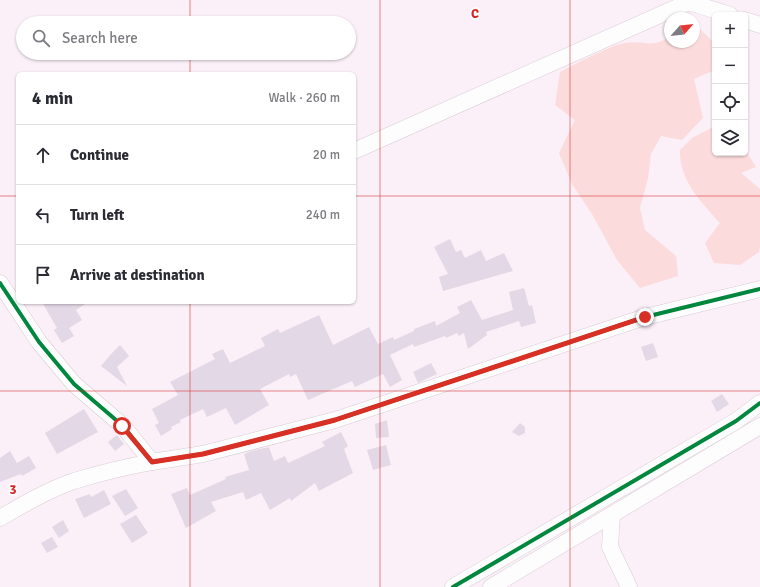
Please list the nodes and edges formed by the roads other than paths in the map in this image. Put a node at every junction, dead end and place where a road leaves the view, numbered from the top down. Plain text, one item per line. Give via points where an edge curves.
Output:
1 (721, 12) edge
2 (748, 21) edge
3 (760, 25) edge
4 (356, 150) edge
5 (0, 283) edge
6 (760, 289) edge
7 (760, 403) edge
8 (760, 426) edge
9 (152, 462) junction
10 (612, 515) junction
11 (0, 518) edge
12 (453, 587) edge
13 (491, 587) edge
14 (629, 587) edge

1 - 4 street via 689,2
2 - 3 street
5 - 9 street via 39,342 74,384 122,426
6 - 9 street via 645,317 335,420 203,454
7 - 12 street via 736,421
8 - 10 street
9 - 11 street via 73,482
10 - 13 street
10 - 14 street via 610,546

